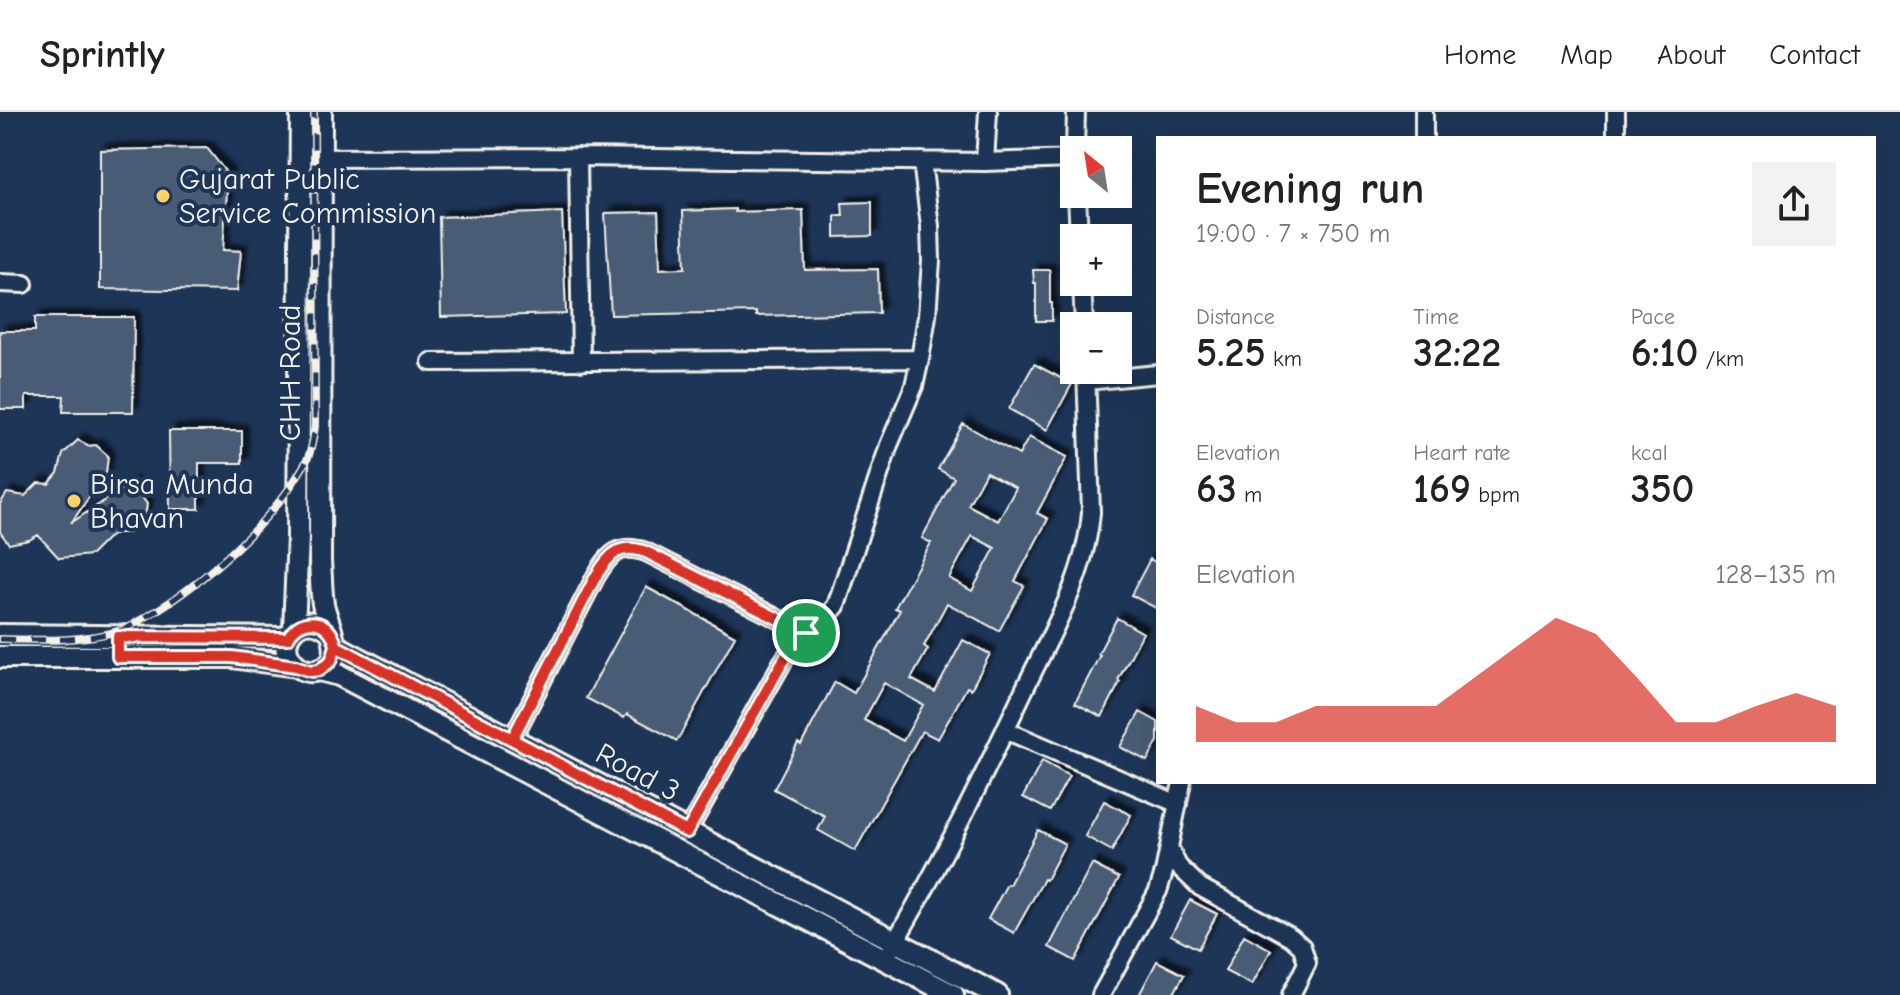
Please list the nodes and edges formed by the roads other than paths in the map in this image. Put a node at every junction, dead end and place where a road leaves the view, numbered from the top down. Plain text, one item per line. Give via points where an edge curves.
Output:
1 (301, 112) edge
2 (321, 112) edge
3 (988, 112) edge
4 (1076, 112) edge
5 (1424, 112) edge
6 (1616, 112) edge
7 (1075, 136) edge
8 (1424, 136) edge
9 (1616, 136) edge
10 (578, 157) junction
11 (311, 158) junction
12 (1060, 159) edge
13 (922, 161) junction
14 (985, 162) junction
15 (0, 283) edge
16 (24, 284) dead end
17 (920, 359) junction
18 (431, 362) dead end
19 (581, 362) junction
20 (1156, 374) edge
21 (1132, 375) edge
22 (1086, 384) edge
23 (806, 633) junction
24 (291, 634) junction
25 (0, 635) edge
26 (333, 639) junction
27 (118, 647) junction
28 (0, 657) edge
29 (296, 666) junction
30 (319, 670) junction
31 (1005, 730) junction
32 (512, 739) junction
33 (1182, 784) edge
34 (1178, 804) junction
35 (687, 832) junction
36 (1169, 847) junction
37 (890, 951) junction
38 (953, 995) edge
39 (997, 995) edge
40 (1101, 995) edge
41 (1291, 995) edge

1 - 11 street
2 - 11 street, CHH Road
3 - 14 street
4 - 7 street
5 - 8 street
6 - 9 street
10 - 11 street
10 - 13 street
10 - 19 street
11 - 24 street
11 - 26 street, CHH Road via 320,561 323,605
12 - 14 street
13 - 14 street
13 - 17 street via 931,261
15 - 16 street
17 - 19 street
17 - 23 street via 836,606
18 - 19 street
20 - 21 street
22 - 31 street via 1089,535 1076,581
23 - 32 street via 646,552 619,551 596,576
23 - 35 street via 782,663
24 - 26 street via 311,622 319,623
24 - 27 street
24 - 29 street via 286,646
25 - 27 street
26 - 30 street via 331,661
26 - 32 street, Road 3
27 - 28 street
27 - 29 street
29 - 30 street
30 - 37 street, Road 3 via 339,675
31 - 34 street
31 - 37 street
32 - 35 street, Road 3
33 - 34 street
34 - 36 street
35 - 37 street, Road 3
36 - 40 street via 1158,891
36 - 41 street via 1178,866 1200,887 1302,947 1307,963
37 - 38 street, Road 3
37 - 39 street, Road 3

